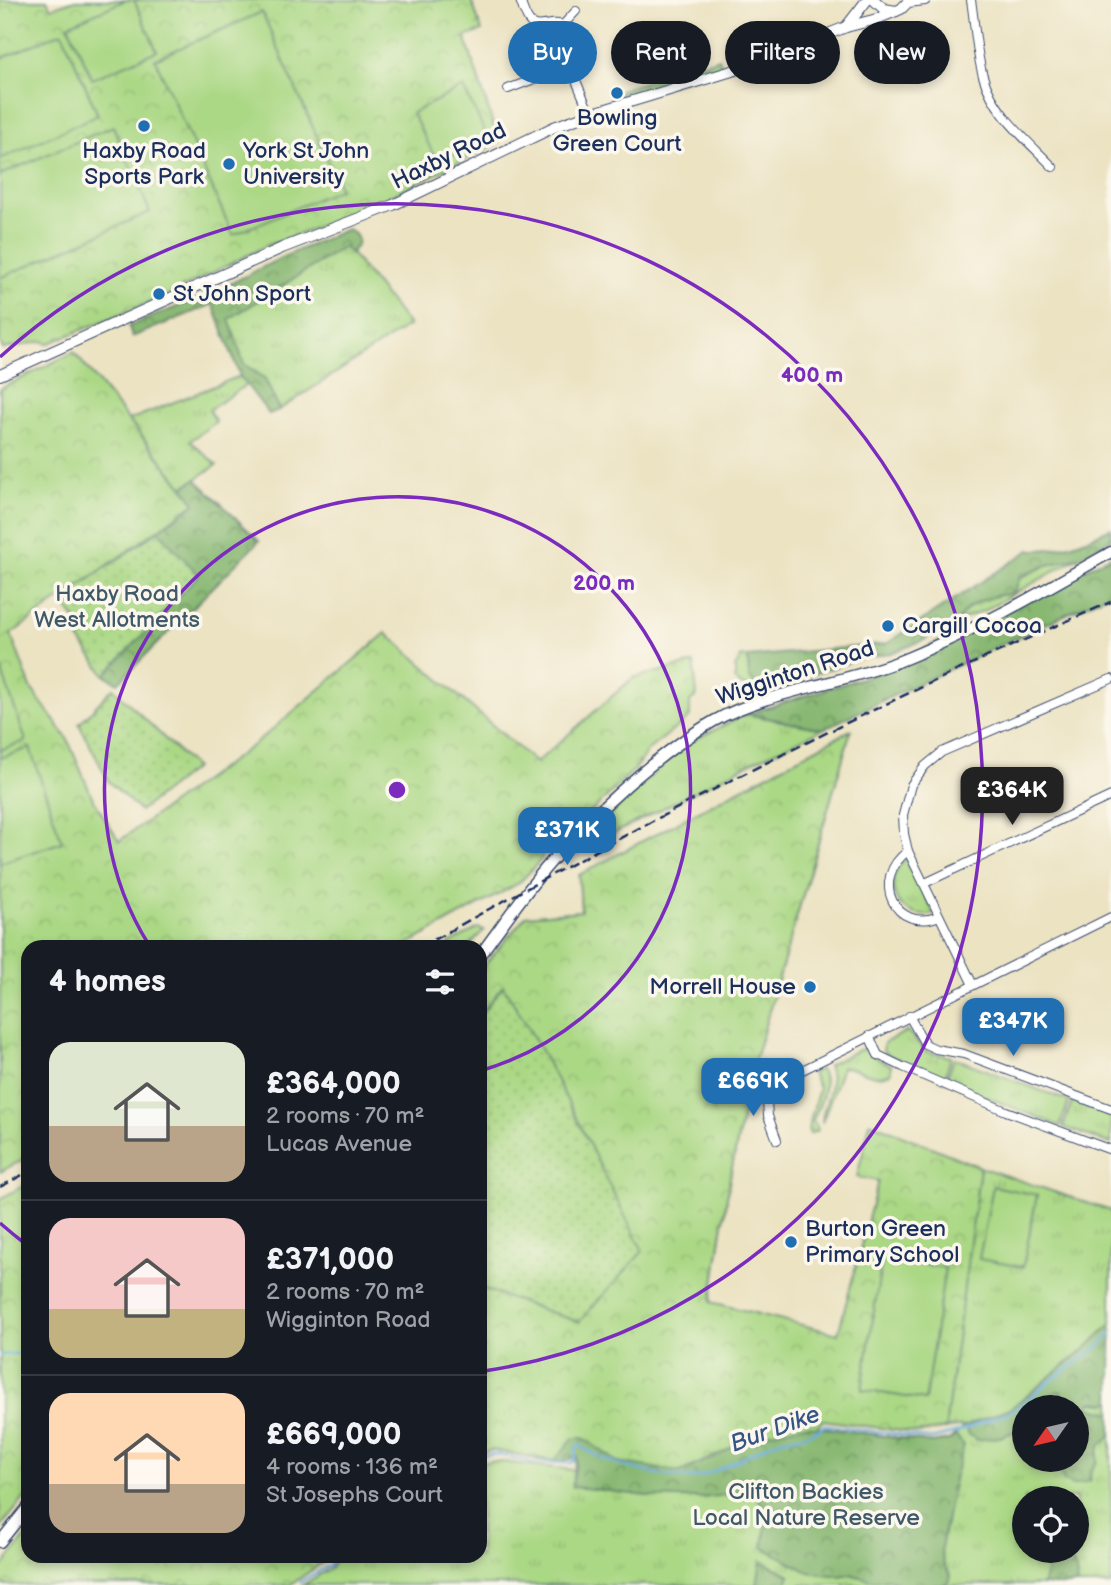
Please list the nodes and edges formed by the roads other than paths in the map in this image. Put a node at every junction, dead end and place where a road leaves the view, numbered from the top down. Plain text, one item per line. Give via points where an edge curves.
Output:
1 (520, 0) edge
2 (867, 0) edge
3 (874, 0) edge
4 (925, 0) edge
5 (971, 0) edge
6 (909, 1) edge
7 (896, 10) junction
8 (576, 11) dead end
9 (529, 21) edge
10 (567, 21) edge
11 (846, 27) junction
12 (521, 84) edge
13 (578, 84) edge
14 (508, 89) dead end
15 (590, 114) junction
16 (1053, 167) dead end
17 (0, 375) edge
18 (1111, 552) edge
19 (1111, 678) edge
20 (1111, 796) edge
21 (908, 851) junction
22 (925, 883) junction
23 (939, 916) junction
24 (1111, 917) edge
25 (487, 946) edge
26 (973, 985) junction
27 (909, 1016) junction
28 (869, 1036) junction
29 (755, 1086) dead end
30 (766, 1088) junction
31 (1111, 1109) edge
32 (777, 1140) dead end
33 (1111, 1150) edge
34 (21, 1516) edge
35 (0, 1542) edge

1 - 9 street
2 - 11 street
3 - 7 street via 884,9
4 - 6 street, Haxby Road
5 - 16 street via 989,90 1005,116
6 - 7 street, Haxby Road
7 - 11 street, Haxby Road
8 - 10 street
11 - 15 street, Haxby Road via 742,68
12 - 14 street
13 - 15 street
15 - 17 street, Haxby Road via 525,140 393,205 282,248
18 - 25 main road, Wigginton Road via 910,657 733,712 688,737 565,847
19 - 21 street via 932,759 917,775 905,804
20 - 22 street
21 - 22 street
21 - 23 street via 891,868 891,899 913,918
22 - 23 street
23 - 26 street
24 - 26 street
26 - 27 street
27 - 28 street
27 - 31 street via 926,1044 936,1049 964,1054
28 - 30 street
28 - 33 street via 878,1055 903,1067
29 - 30 street
30 - 32 street via 768,1116
34 - 35 main road

